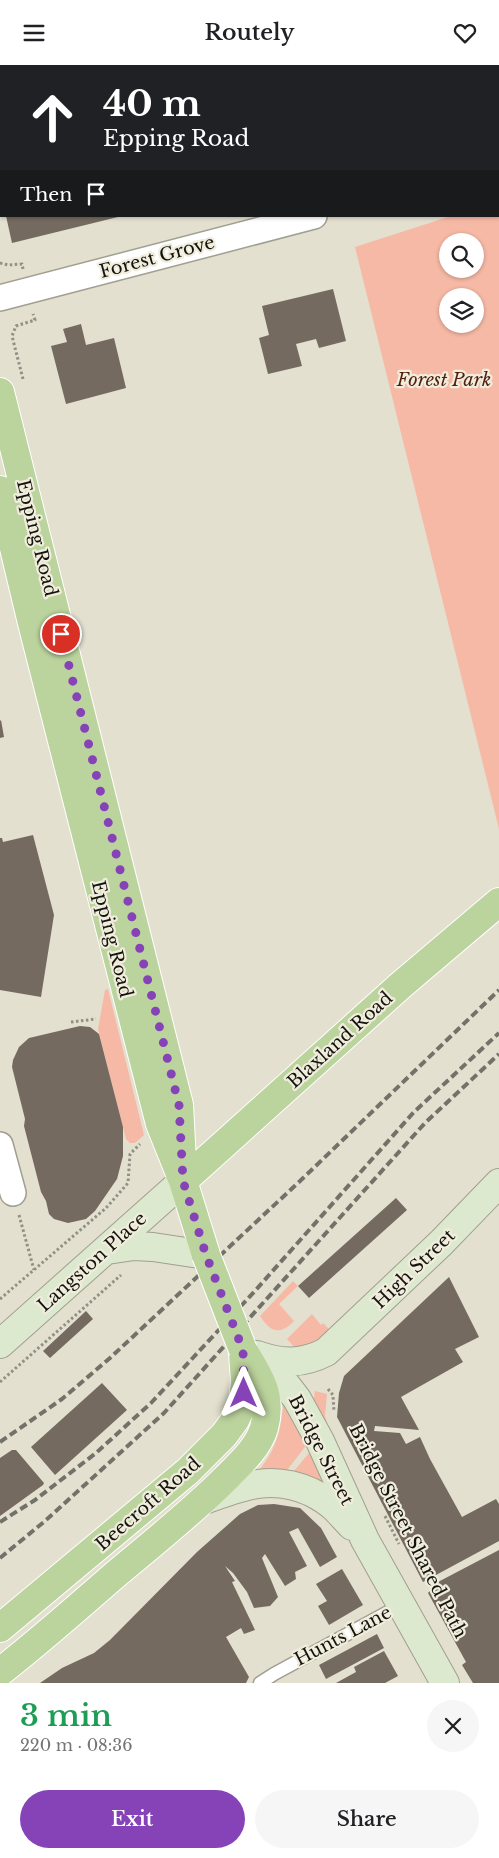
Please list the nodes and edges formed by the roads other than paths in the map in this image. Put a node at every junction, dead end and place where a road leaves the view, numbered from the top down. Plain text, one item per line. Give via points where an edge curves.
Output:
1 (310, 217) edge
2 (0, 298) edge
3 (0, 392) edge
4 (0, 490) edge
5 (499, 902) edge
6 (0, 1145) edge
7 (183, 1181) junction
8 (499, 1183) edge
9 (13, 1193) road end
10 (107, 1250) junction
11 (206, 1255) junction
12 (0, 1344) edge
13 (243, 1350) junction
14 (326, 1352) junction
15 (305, 1412) junction
16 (288, 1483) joint
17 (204, 1500) junction
18 (365, 1540) junction
19 (401, 1605) junction
20 (0, 1628) edge
21 (0, 1672) edge
22 (260, 1683) edge
23 (445, 1683) edge

1 - 2 street, Forest Grove
3 - 7 main road, Epping Road via 179,1105
4 - 7 main road, Epping Road via 160,1124
5 - 7 main road, Blaxland Road
6 - 9 street
7 - 10 street, Langston Place
7 - 11 main road, Epping Road
8 - 14 street, High Street
10 - 11 street via 154,1247
10 - 12 street, Langston Place
11 - 13 main road, Beecroft Road, bridge
13 - 14 street, High Street via 267,1359 292,1362 313,1359
13 - 15 street, Bridge Street via 280,1377
13 - 17 main road, Beecroft Road via 264,1388 267,1415 256,1445
13 - 20 main road, Beecroft Road via 243,1403 224,1435 188,1471
14 - 15 street, High Street via 309,1386
15 - 18 street, Bridge Street
16 - 17 street, Beecroft Road via 249,1485
16 - 18 street, Bridge Street via 333,1505
17 - 21 main road, Beecroft Road
18 - 19 street, Bridge Street
19 - 22 lane, Hunts Lane
19 - 23 street, Bridge Street

